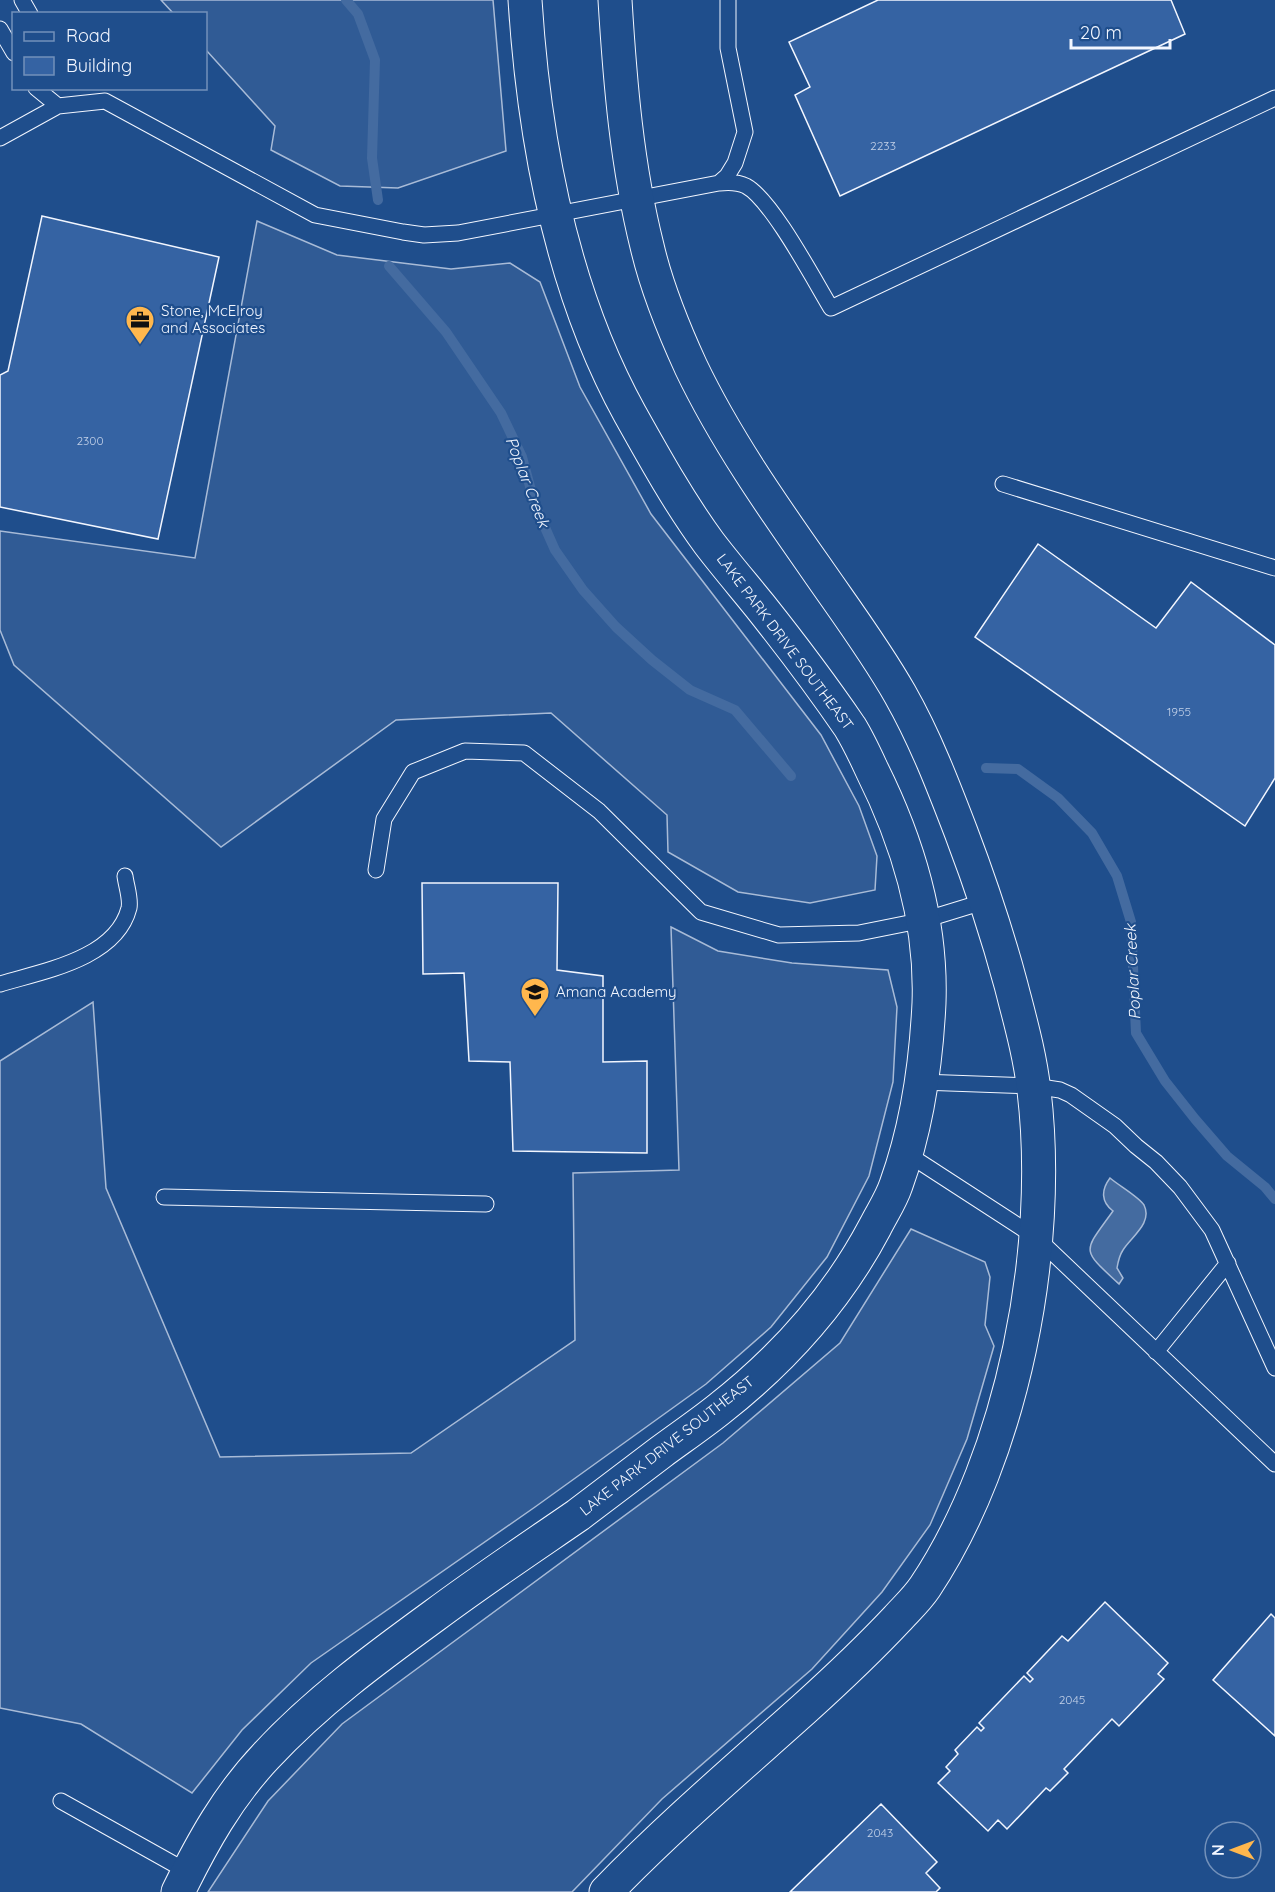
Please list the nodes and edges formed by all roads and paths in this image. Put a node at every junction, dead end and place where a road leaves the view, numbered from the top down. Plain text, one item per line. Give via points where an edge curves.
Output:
1 (525, 0) edge
2 (615, 0) edge
3 (728, 0) edge
4 (0, 29) edge
5 (12, 50) edge
6 (38, 90) edge
7 (60, 90) edge
8 (1275, 98) edge
9 (58, 106) junction
10 (0, 138) edge
11 (719, 183) junction
12 (639, 200) junction
13 (556, 213) junction
14 (1003, 484) dead end
15 (1275, 568) edge
16 (376, 870) dead end
17 (125, 876) dead end
18 (986, 901) junction
19 (924, 920) junction
20 (0, 984) edge
21 (921, 1083) junction
22 (1034, 1086) junction
23 (906, 1153) junction
24 (164, 1197) dead end
25 (486, 1204) dead end
26 (1037, 1238) junction
27 (1228, 1263) junction
28 (1156, 1352) junction
29 (1275, 1368) edge
30 (1275, 1464) edge
31 (61, 1801) dead end
32 (183, 1882) edge
33 (606, 1892) edge

1 - 13 street, LAKE PARK DRIVE SOUTHEAST via 544,157
2 - 12 street via 627,130
3 - 11 lane via 728,48 745,132 735,163
4 - 5 lane
6 - 9 lane
7 - 9 lane
8 - 11 lane via 831,308 763,201 742,184
9 - 10 lane
9 - 13 lane via 105,100 315,215 424,235 458,233
11 - 12 lane
12 - 13 lane
12 - 18 street via 647,245 690,365 723,428 872,647 902,698 934,763
13 - 19 street, LAKE PARK DRIVE SOUTHEAST via 598,348 627,408 708,542 854,733 885,796 907,855
14 - 15 lane
16 - 19 lane via 384,819 413,772 465,751 524,753 599,811 701,912 779,935 859,933
17 - 20 lane via 129,907 114,938 76,961
18 - 19 lane
18 - 22 street
19 - 21 street, LAKE PARK DRIVE SOUTHEAST via 929,993
21 - 22 lane
21 - 23 street, LAKE PARK DRIVE SOUTHEAST
22 - 26 street via 1039,1149
22 - 27 lane via 1071,1095 1116,1126 1156,1162 1212,1230
23 - 26 lane
23 - 32 street, LAKE PARK DRIVE SOUTHEAST via 894,1191 858,1259 810,1324 782,1354 719,1409 328,1696 267,1754 239,1787 216,1820
24 - 25 lane
26 - 28 lane
26 - 33 street via 1021,1346 996,1435 962,1524 922,1592 859,1660 665,1833
27 - 28 lane
27 - 29 lane
28 - 30 lane
31 - 32 lane

